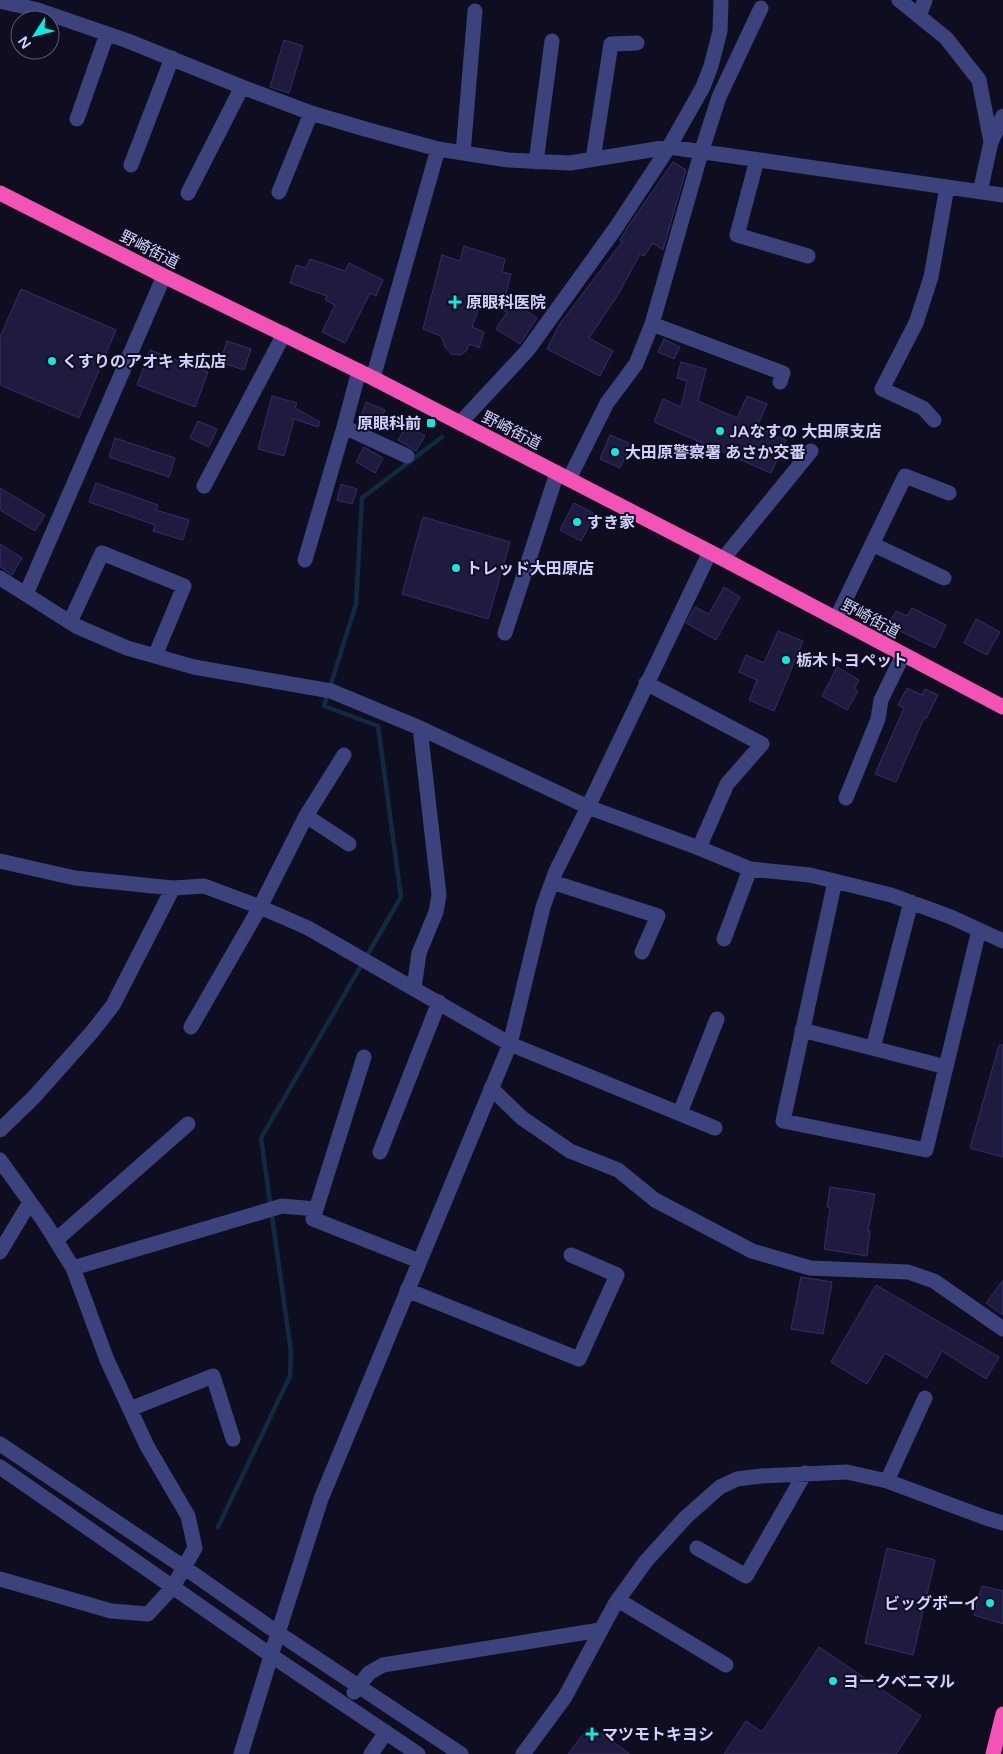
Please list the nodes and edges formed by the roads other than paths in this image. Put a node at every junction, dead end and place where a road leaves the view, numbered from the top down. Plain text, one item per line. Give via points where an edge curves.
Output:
1 (721, 0) edge
2 (899, 0) edge
3 (924, 0) edge
4 (0, 1) edge
5 (39, 5) edge
6 (761, 8) dead end
7 (475, 11) dead end
8 (919, 16) junction
9 (107, 34) junction
10 (552, 41) dead end
11 (638, 43) dead end
12 (172, 58) junction
13 (242, 87) junction
14 (311, 113) junction
15 (1003, 116) edge
16 (77, 119) dead end
17 (991, 142) junction
18 (669, 147) junction
19 (438, 149) junction
20 (463, 153) junction
21 (701, 153) junction
22 (593, 159) junction
23 (757, 160) junction
24 (536, 162) junction
25 (130, 165) dead end
26 (948, 187) junction
27 (279, 192) dead end
28 (980, 192) junction
29 (0, 193) edge
30 (188, 193) dead end
31 (1003, 195) edge
32 (808, 256) dead end
33 (164, 276) junction
34 (652, 324) junction
35 (284, 334) junction
36 (359, 371) junction
37 (373, 378) junction
38 (780, 382) dead end
39 (934, 420) dead end
40 (460, 423) junction
41 (344, 427) junction
42 (811, 451) dead end
43 (407, 456) dead end
44 (563, 476) junction
45 (204, 486) dead end
46 (949, 493) dead end
47 (872, 544) junction
48 (717, 556) junction
49 (305, 560) dead end
50 (0, 578) edge
51 (944, 578) dead end
52 (26, 594) junction
53 (836, 619) junction
54 (70, 622) junction
55 (505, 633) dead end
56 (903, 654) junction
57 (155, 656) junction
58 (646, 683) junction
59 (1003, 707) edge
60 (420, 728) junction
61 (344, 755) dead end
62 (846, 798) dead end
63 (588, 807) junction
64 (306, 816) junction
65 (349, 844) dead end
66 (699, 848) junction
67 (0, 862) edge
68 (750, 869) junction
69 (835, 881) junction
70 (552, 882) junction
71 (173, 888) junction
72 (911, 902) junction
73 (260, 907) junction
74 (979, 930) junction
75 (724, 939) dead end
76 (1003, 941) edge
77 (642, 952) dead end
78 (414, 988) junction
79 (439, 1002) junction
80 (717, 1019) dead end
81 (191, 1027) dead end
82 (802, 1030) junction
83 (510, 1044) junction
84 (874, 1048) junction
85 (364, 1057) dead end
86 (946, 1067) junction
87 (491, 1088) junction
88 (680, 1114) junction
89 (188, 1124) dead end
90 (715, 1128) dead end
91 (0, 1130) edge
92 (380, 1152) dead end
93 (0, 1160) edge
94 (30, 1202) junction
95 (316, 1209) junction
96 (56, 1240) junction
97 (0, 1252) edge
98 (571, 1255) dead end
99 (419, 1261) junction
100 (73, 1268) junction
101 (407, 1290) junction
102 (1003, 1329) edge
103 (925, 1398) dead end
104 (130, 1409) junction
105 (233, 1439) dead end
106 (0, 1444) edge
107 (0, 1467) edge
108 (805, 1473) junction
109 (887, 1481) junction
110 (1003, 1523) edge
111 (697, 1548) dead end
112 (185, 1568) junction
113 (0, 1579) edge
114 (173, 1587) junction
115 (618, 1600) junction
116 (600, 1630) junction
117 (278, 1633) junction
118 (272, 1656) junction
119 (726, 1665) dead end
120 (359, 1686) junction
121 (345, 1704) junction
122 (1003, 1714) edge
123 (386, 1732) junction
124 (241, 1754) edge
125 (371, 1754) edge
126 (418, 1754) edge
127 (461, 1754) edge
128 (523, 1754) edge
129 (993, 1754) edge

1 - 18 street via 720,31 711,66
2 - 8 street
3 - 8 street
4 - 5 street
5 - 9 street
6 - 21 street via 719,97
7 - 20 street
8 - 17 street via 946,38 979,80
9 - 12 street
9 - 16 street
10 - 24 street
11 - 22 street via 611,44
12 - 13 street
12 - 25 street
13 - 14 street
13 - 30 street
14 - 19 street
14 - 27 street
15 - 17 street
17 - 28 street
18 - 21 street
18 - 22 street
18 - 40 street via 615,229 527,351
19 - 20 street
19 - 37 street
20 - 24 street
21 - 23 street
21 - 34 street
22 - 24 street via 570,163
23 - 26 street
23 - 32 street via 737,235
26 - 28 street
26 - 39 street via 931,277 916,323 882,389 923,408
28 - 31 street
29 - 33 highway, 野崎街道
33 - 35 highway, 野崎街道
33 - 52 street
34 - 38 street via 783,372
34 - 44 street via 636,364 607,402
35 - 36 highway, 野崎街道
35 - 45 street
36 - 37 highway, 野崎街道
36 - 41 street
37 - 40 highway, 野崎街道
40 - 44 highway, 野崎街道
41 - 43 street
41 - 49 street
42 - 48 street
44 - 48 highway, 野崎街道
44 - 55 street
46 - 47 street via 905,476
47 - 51 street
47 - 53 street
48 - 53 highway, 野崎街道
48 - 58 street
50 - 52 street
52 - 54 street
53 - 56 highway, 野崎街道
54 - 57 street via 127,648
54 - 57 street via 102,553 184,586
56 - 59 highway, 野崎街道
56 - 62 street via 881,700 878,719
57 - 60 street via 194,667 330,692
58 - 63 street
58 - 66 street via 762,744 727,784
60 - 63 street
60 - 78 street via 439,895 436,912 419,953
61 - 64 street
63 - 66 street
63 - 70 street
64 - 65 street
64 - 73 street
66 - 68 street
67 - 71 street via 75,878
68 - 69 street
68 - 75 street
69 - 72 street
69 - 82 street
70 - 77 street via 658,916
70 - 83 street
71 - 73 street via 204,886
71 - 91 street via 114,1005 34,1097
72 - 74 street
72 - 84 street
73 - 78 street via 308,928
73 - 81 street
74 - 76 street
74 - 86 street
78 - 79 street
79 - 83 street
79 - 92 street
80 - 88 street
82 - 84 street
82 - 86 street via 783,1121 926,1150
83 - 87 street
83 - 88 street
84 - 86 street
85 - 95 street
87 - 99 street
87 - 102 street via 522,1118 570,1151 618,1170 655,1200 752,1251 810,1268 908,1272 934,1281
88 - 90 street
89 - 96 street
93 - 94 street
94 - 96 street
94 - 97 street
95 - 99 street via 313,1218
95 - 100 street via 282,1206
96 - 100 street
98 - 101 street via 617,1275 579,1359
99 - 101 street
100 - 104 street via 107,1360
101 - 117 street via 321,1499
103 - 109 street
104 - 105 street via 213,1376
104 - 112 street via 147,1446 188,1516 195,1548
106 - 112 street
107 - 114 street
108 - 109 street via 847,1472
108 - 111 street via 746,1576
108 - 115 street via 737,1479 720,1487 686,1517 646,1561
109 - 110 street
112 - 114 street
112 - 117 street
113 - 114 street via 111,1611 148,1614
114 - 118 street
115 - 116 street
115 - 119 street
116 - 120 street via 383,1665 369,1673
116 - 128 street via 565,1697
117 - 118 street
117 - 120 street
118 - 121 street
118 - 124 street
120 - 121 street
120 - 127 street
121 - 123 street
122 - 129 highway
123 - 125 street
123 - 126 street

